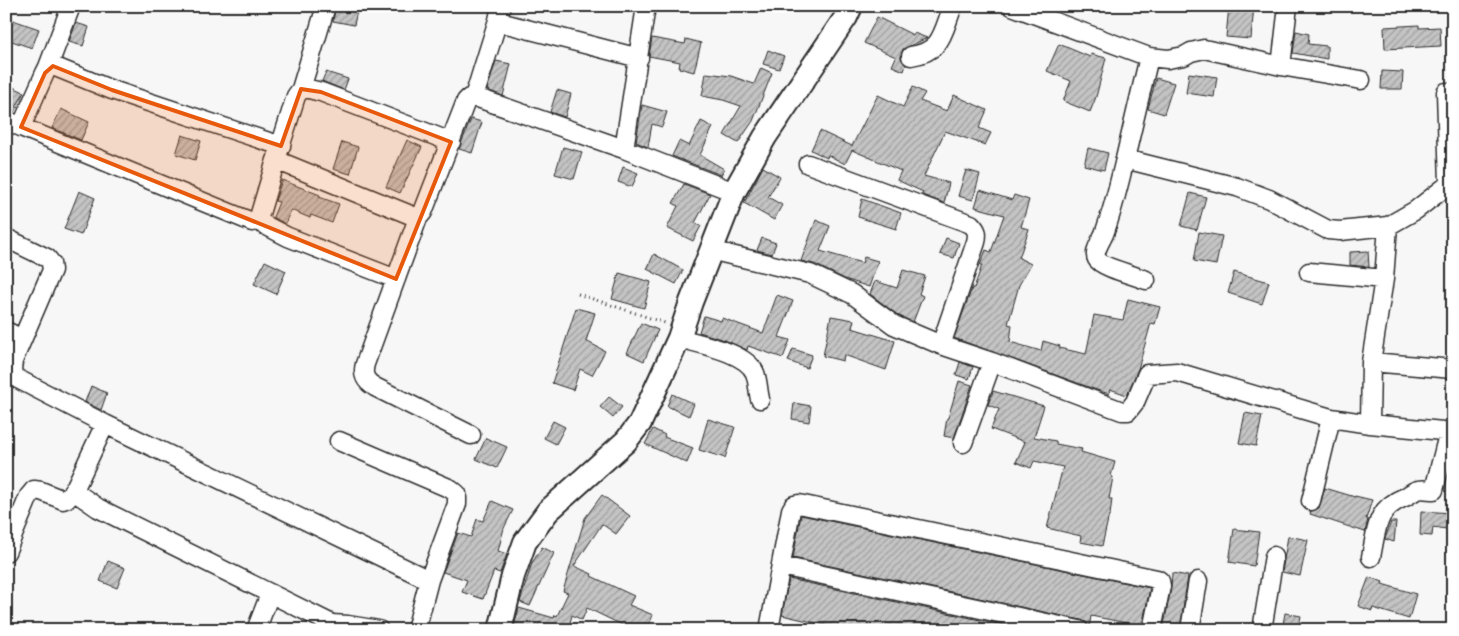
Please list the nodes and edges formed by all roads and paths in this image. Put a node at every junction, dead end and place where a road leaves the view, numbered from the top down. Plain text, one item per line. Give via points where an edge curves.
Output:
1 (71, 6) edge
2 (326, 6) edge
3 (646, 6) edge
4 (851, 6) edge
5 (953, 6) edge
6 (1012, 6) edge
7 (1288, 6) edge
8 (500, 13) edge
9 (911, 56) dead end
10 (1149, 57) junction
11 (639, 58) junction
12 (1281, 66) junction
13 (48, 67) junction
14 (1361, 80) dead end
15 (301, 89) junction
16 (1446, 92) dead end
17 (474, 97) junction
18 (14, 124) edge
19 (451, 142) junction
20 (624, 149) junction
21 (279, 153) junction
22 (1125, 159) junction
23 (808, 164) dead end
24 (1451, 182) edge
25 (734, 192) junction
26 (418, 218) junction
27 (256, 221) junction
28 (1388, 226) junction
29 (6, 238) edge
30 (710, 250) junction
31 (1309, 272) dead end
32 (396, 279) junction
33 (1384, 279) junction
34 (1146, 280) dead end
35 (578, 294) dead end
36 (6, 331) edge
37 (681, 334) junction
38 (22, 339) junction
39 (942, 345) junction
40 (992, 362) junction
41 (1371, 362) junction
42 (1453, 369) edge
43 (760, 400) dead end
44 (1331, 418) junction
45 (105, 424) junction
46 (1370, 424) junction
47 (1451, 432) edge
48 (471, 435) dead end
49 (339, 441) dead end
50 (963, 443) dead end
51 (75, 488) junction
52 (1311, 501) dead end
53 (6, 552) edge
54 (1274, 556) dead end
55 (1371, 557) dead end
56 (781, 566) junction
57 (429, 580) junction
58 (1198, 581) dead end
59 (270, 594) junction
60 (330, 627) edge
61 (256, 630) edge
62 (379, 630) edge
63 (416, 630) edge
64 (500, 630) edge
65 (770, 630) edge
66 (1079, 630) edge
67 (1152, 630) edge
68 (1190, 630) edge
69 (1262, 630) edge

1 - 13 street
2 - 15 street
3 - 11 street
4 - 25 street via 765,137
5 - 9 street via 934,48
6 - 10 street
7 - 12 street
8 - 11 street via 503,23
8 - 17 street
10 - 12 street via 1168,59 1204,49
10 - 22 street
11 - 20 street
12 - 14 street
13 - 18 street
13 - 21 street via 57,67
15 - 19 street via 321,92
15 - 21 street
16 - 24 street
17 - 19 street via 466,101
17 - 20 street
18 - 27 street via 247,221
19 - 26 street
20 - 25 street
21 - 26 street
21 - 27 street via 260,217
22 - 28 street via 1237,187 1269,199 1328,230
22 - 34 street via 1096,258 1105,265
23 - 39 street via 971,224 976,229 976,242
24 - 28 street via 1416,210
25 - 30 street
26 - 32 street
27 - 32 street via 288,238
28 - 33 street
29 - 38 street via 48,258 51,263 52,270
30 - 37 street
30 - 39 street via 810,274 852,294 894,325
31 - 33 street
32 - 48 street via 365,364 365,378 375,387
33 - 41 street
35 - 37 path
36 - 38 street
37 - 43 street via 748,363 755,372
37 - 64 street via 640,423 626,440 548,510 525,542
38 - 45 street via 13,361 14,377
39 - 40 street
40 - 44 street via 1122,411 1128,411 1135,402 1147,374 1177,372
40 - 50 street
41 - 42 street
41 - 46 street
44 - 46 street
44 - 52 street
45 - 51 street
45 - 57 street
46 - 47 street
47 - 55 street via 1434,490 1417,489 1387,508 1380,516
49 - 57 street via 456,492 457,504
51 - 53 street via 63,500 34,490
51 - 59 street via 76,494 98,508
54 - 69 street
56 - 65 street
56 - 66 street
56 - 67 street via 791,510 799,504 1156,579 1161,586
57 - 63 street
58 - 68 street
59 - 60 street
59 - 61 street
60 - 62 street via 348,625

